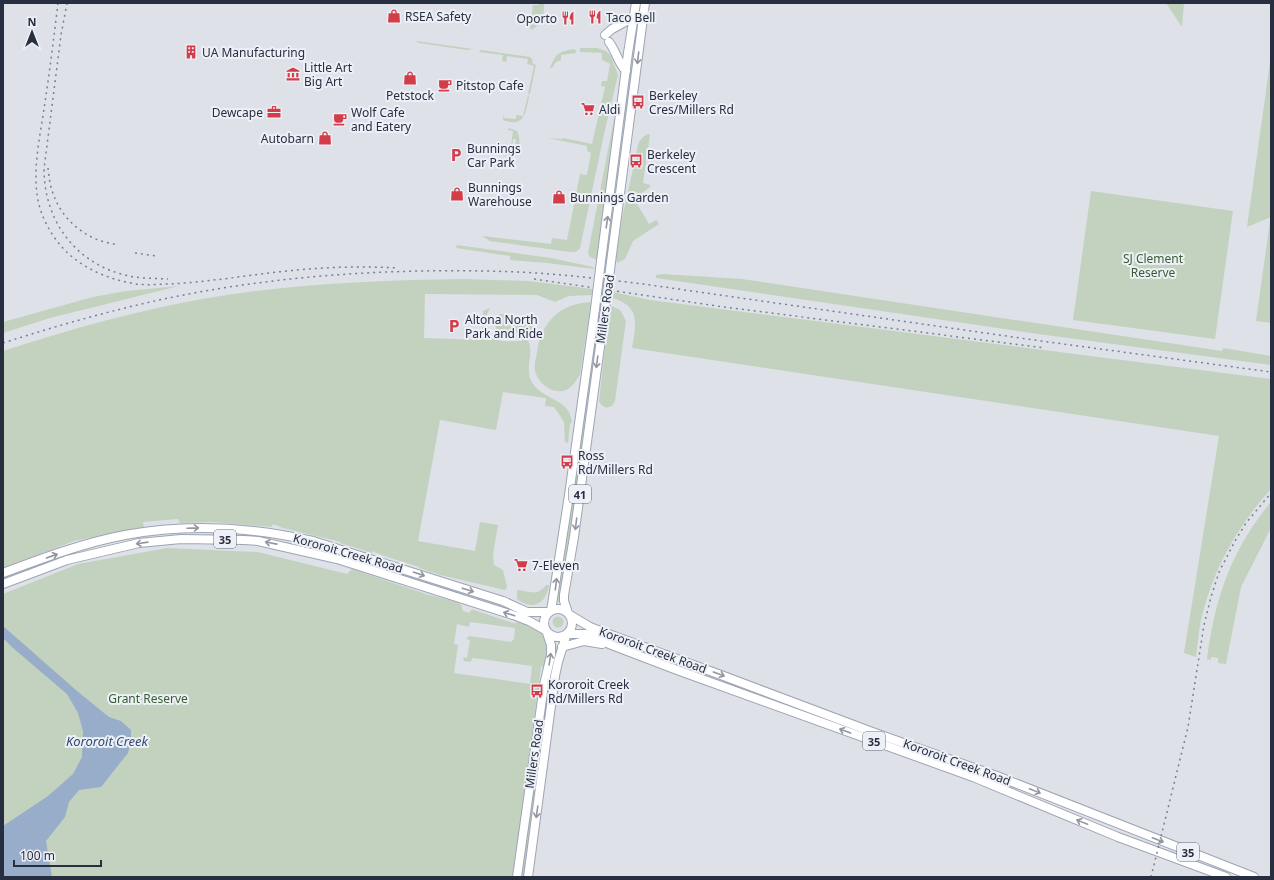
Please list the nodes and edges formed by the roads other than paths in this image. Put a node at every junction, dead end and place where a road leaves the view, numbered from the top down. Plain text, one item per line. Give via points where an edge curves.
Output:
1 (636, 3) edge
2 (645, 3) edge
3 (634, 17) junction
4 (626, 71) junction
5 (3, 573) edge
6 (3, 584) edge
7 (550, 611) junction
8 (569, 614) junction
9 (546, 631) junction
10 (567, 635) junction
11 (642, 646) junction
12 (562, 647) junction
13 (619, 648) junction
14 (645, 658) junction
15 (779, 696) junction
16 (775, 706) junction
17 (1109, 821) junction
18 (1122, 826) junction
19 (1105, 831) junction
20 (1118, 837) junction
21 (517, 877) edge
22 (528, 877) edge
23 (1226, 877) edge
24 (1254, 877) edge

1 - 3 main road, Millers Road / 41
2 -> 8 main road, Millers Road / 41, bridge via 573,544 565,585 564,601
3 - 4 main road, Millers Road / 41
3 - 4 main road via 612,29 607,39
7 -> 4 main road, Millers Road / 41, bridge via 569,496
5 -> 7 main road, Kororoit Creek Road / 35 via 74,548 124,535 179,528 246,529 313,541 503,601 527,612
9 -> 6 main road, Kororoit Creek Road / 35 via 516,616 337,558 258,541 195,538 139,543 67,560
7 - 8 main road, 35 via 560,609
7 - 9 main road via 544,620
8 - 10 main road via 572,625
8 - 11 main road, Kororoit Creek Road / 35 via 590,627
9 - 10 main road, 35 via 558,638
21 -> 9 main road, Millers Road via 544,685 551,655 551,645
10 - 12 main road, Millers Road
10 - 13 main road, Kororoit Creek Road / 35 via 590,635
11 - 14 main road
11 -> 15 main road, Kororoit Creek Road / 35
12 - 13 main road via 584,641
12 -> 22 main road, Millers Road via 554,684
13 - 14 main road, Kororoit Creek Road / 35
14 - 16 main road, Kororoit Creek Road / 35
15 - 16 main road
15 -> 17 main road, Kororoit Creek Road / 35 via 997,776
19 -> 16 main road, Kororoit Creek Road / 35 via 974,777
17 - 18 main road, Kororoit Creek Road / 35
17 - 19 main road
18 - 20 main road
18 -> 24 main road, Kororoit Creek Road / 35
19 - 20 main road, Kororoit Creek Road / 35
20 - 23 main road, Kororoit Creek Road / 35

